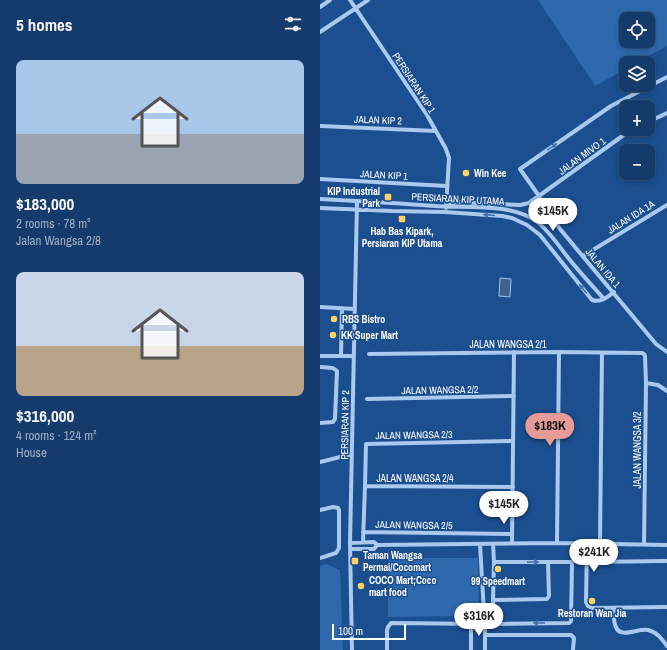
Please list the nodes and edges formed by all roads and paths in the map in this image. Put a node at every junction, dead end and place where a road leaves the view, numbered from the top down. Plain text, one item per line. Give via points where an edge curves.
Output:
1 (330, 0) edge
2 (350, 0) edge
3 (368, 0) edge
4 (320, 6) edge
5 (356, 8) junction
6 (320, 32) edge
7 (667, 77) edge
8 (667, 113) edge
9 (655, 119) edge
10 (320, 126) edge
11 (436, 131) junction
12 (622, 136) edge
13 (320, 179) edge
14 (447, 186) junction
15 (539, 196) junction
16 (320, 199) edge
17 (357, 201) junction
18 (667, 205) edge
19 (446, 206) junction
20 (320, 208) edge
21 (357, 210) junction
22 (445, 212) junction
23 (522, 214) junction
24 (518, 221) junction
25 (583, 256) junction
26 (614, 292) junction
27 (604, 299) junction
28 (320, 307) edge
29 (342, 308) junction
30 (355, 309) junction
31 (514, 352) junction
32 (559, 352) junction
33 (602, 352) junction
34 (667, 352) edge
35 (369, 354) dead end
36 (320, 356) edge
37 (341, 356) junction
38 (354, 356) junction
39 (645, 356) joint
40 (320, 367) edge
41 (646, 383) junction
42 (667, 391) edge
43 (514, 396) junction
44 (367, 399) dead end
45 (320, 423) edge
46 (513, 441) junction
47 (352, 454) junction
48 (320, 462) edge
49 (365, 486) junction
50 (513, 487) junction
51 (320, 510) edge
52 (363, 532) junction
53 (512, 534) junction
54 (363, 542) junction
55 (350, 543) junction
56 (512, 543) junction
57 (557, 543) junction
58 (600, 543) junction
59 (480, 544) junction
60 (493, 544) junction
61 (587, 544) junction
62 (377, 545) junction
63 (644, 545) junction
64 (667, 545) edge
65 (351, 549) junction
66 (320, 558) edge
67 (667, 561) edge
68 (494, 562) junction
69 (548, 562) junction
70 (586, 562) junction
71 (493, 600) junction
72 (667, 607) edge
73 (613, 608) junction
74 (471, 624) junction
75 (485, 624) junction
76 (485, 635) junction
77 (667, 646) edge
78 (352, 650) edge
79 (388, 650) edge
80 (471, 650) edge
81 (485, 650) edge
82 (573, 650) edge

1 - 4 street
2 - 5 street, PERSIARAN KIP 1
3 - 5 street
5 - 6 street
5 - 11 street, PERSIARAN KIP 1
15 -> 7 street, JALAN IDA 1 via 520,169 611,106
8 - 9 street
10 - 11 street, JALAN KIP 2
11 - 14 street, PERSIARAN KIP 1 via 449,158
12 - 15 street, JALAN MIVO 1
13 - 14 street, JALAN KIP 1
14 - 19 street, PERSIARAN KIP 1
15 - 19 street, JALAN MIVO 1 via 529,203 520,205 456,202
15 - 25 street, JALAN IDA 1 via 560,229
16 - 17 street, PERSIARAN KIP UTAMA
17 - 19 street, PERSIARAN KIP UTAMA
17 - 21 street, PERSIARAN KIP 2
18 - 25 street, JALAN IDA 1A
19 - 22 street, PERSIARAN KIP 1
19 - 23 street, PERSIARAN KIP UTAMA via 495,208
20 - 21 street, PERSIARAN KIP UTAMA
21 - 22 street, PERSIARAN KIP UTAMA
21 - 30 street, PERSIARAN KIP 2
24 -> 22 street, PERSIARAN KIP UTAMA via 502,216
23 - 24 street
23 - 27 street, PERSIARAN KIP UTAMA via 546,230
27 -> 24 street, PERSIARAN KIP UTAMA via 596,302 592,300 540,235
25 - 26 street, JALAN IDA 1
26 - 27 street
26 - 34 street, JALAN IDA 1 via 656,344
28 - 29 street
29 - 30 street
29 - 37 street
30 - 38 street, PERSIARAN KIP 2
31 - 32 street, JALAN WANGSA 2/1
31 - 35 street, JALAN WANGSA 2/1
31 - 43 street
32 - 33 street, JALAN WANGSA 2/1
32 - 57 street
33 - 39 street, JALAN WANGSA 2/1 via 642,353
33 - 58 street
36 - 37 street
37 - 38 street
38 - 47 street, PERSIARAN KIP 2
39 - 41 street, JALAN WANGSA 3/2
40 - 45 street via 333,368 337,373 335,419 333,422
41 - 42 street via 658,385
41 - 63 street, JALAN WANGSA 3/2
43 - 44 street, JALAN WANGSA 2/2
43 - 46 street
46 - 49 street, JALAN WANGSA 2/3 via 366,444
46 - 50 street
47 - 48 street
47 - 55 street, PERSIARAN KIP 2
49 - 50 street, JALAN WANGSA 2/4
49 - 52 street, JALAN WANGSA 2/3
50 - 53 street
51 - 66 street via 333,506 339,510 337,551
52 - 53 street, JALAN WANGSA 2/5
52 - 54 street, JALAN WANGSA 2/3
53 - 56 street
54 - 55 street
54 - 62 street via 374,542
55 - 65 street, PERSIARAN KIP 2
56 - 57 street
56 - 60 street
57 - 61 street
58 - 61 street
58 - 63 street
59 - 60 street
59 - 62 street
59 - 75 street
60 - 68 street
61 - 70 street
62 - 65 street via 374,549
63 - 64 street
65 - 78 street, PERSIARAN KIP 2
67 - 70 street
68 -> 69 street
68 - 71 street
69 - 71 street via 547,599
69 -> 71 street via 572,563 570,622 495,624
70 - 73 street via 586,604 592,608
72 - 73 street
73 - 77 street via 615,626 620,632 647,630 660,637
74 - 75 street
74 - 79 street via 391,623 387,630
74 - 80 street
75 - 76 street
76 - 81 street
76 - 82 street via 571,635 574,638

